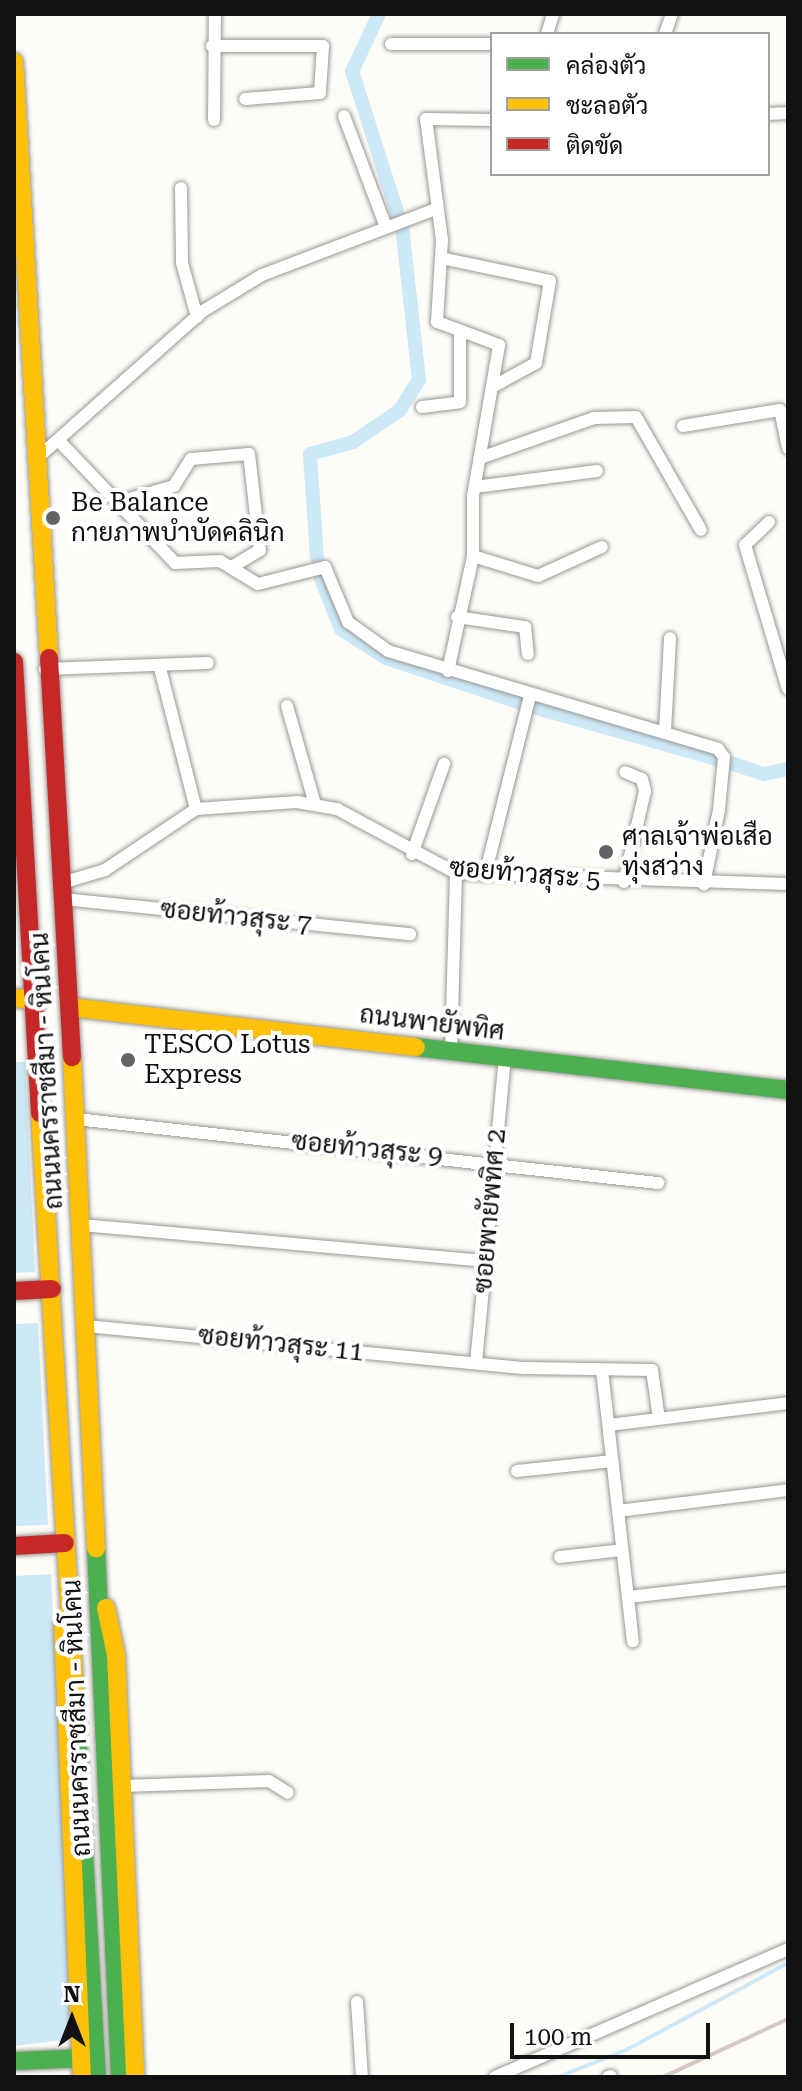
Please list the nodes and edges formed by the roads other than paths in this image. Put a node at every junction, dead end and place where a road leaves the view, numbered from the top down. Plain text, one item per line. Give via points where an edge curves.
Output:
1 (215, 14) edge
2 (391, 44) dead end
3 (490, 44) edge
4 (212, 46) junction
5 (14, 62) edge
6 (245, 99) dead end
7 (344, 116) dead end
8 (214, 120) dead end
9 (490, 120) edge
10 (181, 188) dead end
11 (433, 210) junction
12 (386, 227) junction
13 (441, 258) junction
14 (197, 317) junction
15 (460, 331) junction
16 (492, 387) junction
17 (422, 407) dead end
18 (22, 414) edge
19 (683, 426) dead end
20 (59, 441) junction
21 (788, 448) edge
22 (480, 458) junction
23 (33, 462) junction
24 (597, 471) dead end
25 (475, 487) junction
26 (119, 502) junction
27 (769, 522) dead end
28 (701, 530) dead end
29 (602, 547) dead end
30 (473, 556) junction
31 (232, 567) junction
32 (457, 617) junction
33 (670, 638) dead end
34 (528, 654) dead end
35 (14, 662) edge
36 (208, 663) dead end
37 (44, 665) junction
38 (160, 668) junction
39 (448, 671) junction
40 (788, 689) edge
41 (530, 696) junction
42 (287, 706) dead end
43 (665, 731) junction
44 (444, 764) dead end
45 (625, 772) dead end
46 (315, 804) junction
47 (196, 809) junction
48 (412, 854) junction
49 (456, 873) junction
50 (485, 875) junction
51 (624, 882) junction
52 (704, 884) junction
53 (788, 884) edge
54 (62, 891) junction
55 (410, 934) dead end
56 (14, 998) edge
57 (37, 1000) junction
58 (69, 1007) junction
59 (451, 1052) junction
60 (505, 1058) junction
61 (788, 1090) edge
62 (76, 1119) junction
63 (495, 1162) junction
64 (658, 1183) dead end
65 (82, 1225) junction
66 (486, 1261) junction
67 (52, 1289) junction
68 (14, 1291) edge
69 (86, 1326) junction
70 (476, 1363) junction
71 (602, 1370) junction
72 (788, 1403) edge
73 (659, 1419) junction
74 (609, 1425) junction
75 (612, 1461) junction
76 (517, 1471) dead end
77 (788, 1490) edge
78 (618, 1511) junction
79 (65, 1543) junction
80 (14, 1546) edge
81 (622, 1550) junction
82 (560, 1557) dead end
83 (97, 1561) junction
84 (67, 1565) junction
85 (788, 1579) edge
86 (628, 1597) junction
87 (633, 1641) dead end
88 (123, 1786) junction
89 (288, 1793) dead end
90 (788, 1949) edge
91 (357, 2002) dead end
92 (82, 2058) junction
93 (14, 2061) edge
94 (82, 2077) edge
95 (97, 2077) edge
96 (120, 2077) edge
97 (135, 2077) edge
98 (362, 2077) edge
99 (495, 2077) edge

1 - 4 street
2 - 3 street
4 - 6 street via 324,48 320,93
4 - 8 street
5 - 18 main road, ถนนนครราชสีมา - หินโคน
7 - 12 street
9 - 11 street via 426,119
10 - 14 street via 182,263
11 - 12 street
11 - 13 street
12 - 14 street via 262,275
13 - 15 street via 437,322
13 - 16 street via 550,281 536,363
14 - 20 street
15 - 16 street via 499,345
15 - 17 street via 460,402
16 - 22 street
18 - 23 main road, ถนนนครราชสีมา - หินโคน
19 - 21 street via 780,410
20 - 23 street
20 - 26 street
22 - 25 street
22 - 28 street via 594,418 636,417
23 - 37 main road, ถนนนครราชสีมา - หินโคน
24 - 25 street
25 - 30 street
26 - 31 street via 175,563
26 - 31 street via 174,486 191,459 249,454 260,550
27 - 40 street via 745,545
29 - 30 street via 538,576
30 - 32 street
31 - 39 street via 258,584 325,567 348,622 388,651
32 - 34 street via 524,626
32 - 39 street
33 - 43 street via 674,682
35 - 37 main road
35 - 57 main road
36 - 38 street
37 - 38 street
37 - 54 main road, ถนนนครราชสีมา - หินโคน
38 - 47 street
39 - 41 street
41 - 43 street
41 - 50 street
42 - 46 street
43 - 52 street via 724,757
44 - 48 street
45 - 51 street via 642,779 645,791
46 - 47 street, ซอยท้าวสุระ 5
46 - 48 street, ซอยท้าวสุระ 5
47 - 54 street via 105,870
48 - 49 street, ซอยท้าวสุระ 5
49 - 50 street, ซอยท้าวสุระ 5
49 - 59 street
50 - 51 street, ซอยท้าวสุระ 5
51 - 52 street, ซอยท้าวสุระ 5
52 - 53 street, ซอยท้าวสุระ 5
54 - 55 street, ซอยท้าวสุระ 7
54 - 58 main road, ถนนนครราชสีมา - หินโคน
56 - 57 main road, ถนนพายัพทิศ
57 - 58 main road, ถนนพายัพทิศ
57 - 67 main road
58 - 59 main road, ถนนพายัพทิศ
58 - 62 main road, ถนนนครราชสีมา - หินโคน
59 - 60 main road, ถนนพายัพทิศ
60 - 61 main road, ถนนพายัพทิศ
60 - 63 street, ซอยพายัพทิศ 2
62 - 63 street, ซอยท้าวสุระ 9
62 - 65 main road, ถนนนครราชสีมา - หินโคน
63 - 64 street, ซอยท้าวสุระ 9
63 - 66 street, ซอยพายัพทิศ 2
65 - 66 street
65 - 69 main road, ถนนนครราชสีมา - หินโคน
66 - 70 street, ซอยพายัพทิศ 2
67 - 68 main road
67 - 79 main road
69 - 70 street, ซอยท้าวสุระ 11
69 - 83 main road, ถนนนครราชสีมา - หินโคน
70 - 71 street, ซอยท้าวสุระ 11
71 - 73 street, ซอยท้าวสุระ 11 via 652,1370
71 - 74 street
72 - 73 street
73 - 74 street
74 - 75 street
75 - 76 street
75 - 78 street
77 - 78 street
78 - 81 street
79 - 80 main road
79 - 84 main road
81 - 82 street
81 - 86 street
83 - 88 main road via 116,1655
83 - 96 main road, ถนนนครราชสีมา - หินโคน
84 - 92 main road via 61,1658
84 - 95 main road
85 - 86 street
86 - 87 street
88 - 89 street via 269,1781
88 - 97 main road
90 - 99 street
91 - 98 street
92 - 93 main road
92 - 94 main road

